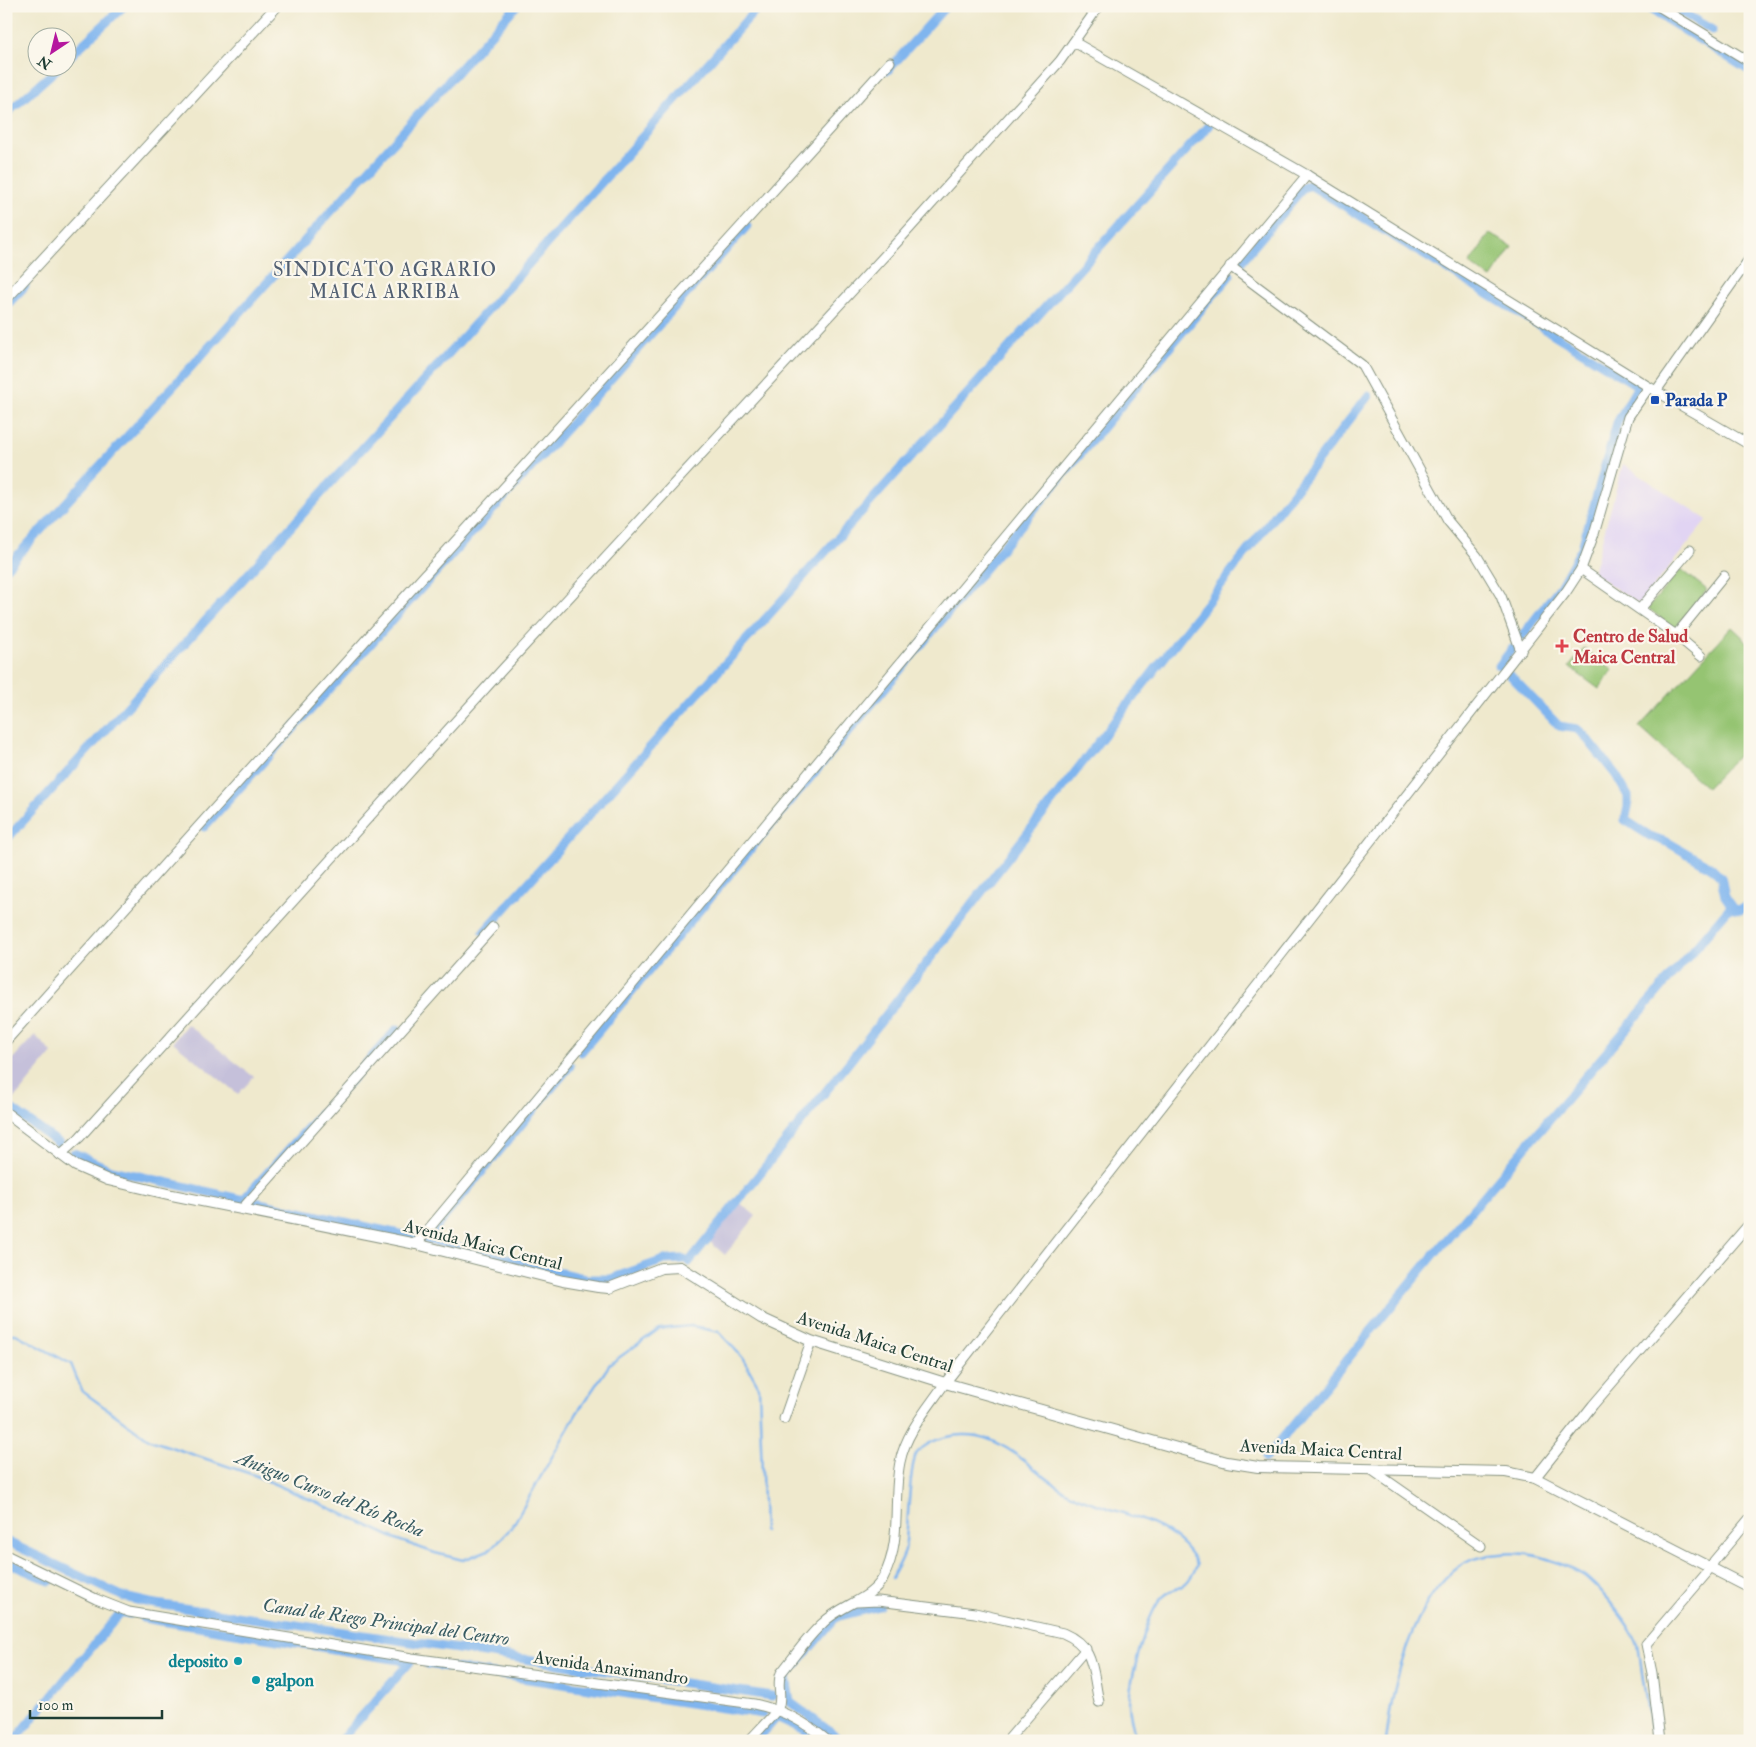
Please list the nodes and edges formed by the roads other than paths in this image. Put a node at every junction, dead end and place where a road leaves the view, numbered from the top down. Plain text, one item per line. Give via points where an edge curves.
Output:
1 (276, 6) edge
2 (1099, 6) edge
3 (1658, 6) edge
4 (1074, 42) junction
5 (890, 62) dead end
6 (1750, 62) edge
7 (1307, 175) junction
8 (1750, 258) edge
9 (1230, 266) junction
10 (6, 299) edge
11 (1653, 389) junction
12 (1750, 445) edge
13 (1690, 550) dead end
14 (1581, 569) junction
15 (1724, 576) dead end
16 (1640, 609) junction
17 (1676, 635) junction
18 (1521, 651) junction
19 (1700, 656) dead end
20 (492, 927) dead end
21 (6, 1041) edge
22 (6, 1113) edge
23 (60, 1155) junction
24 (242, 1209) junction
25 (1750, 1223) edge
26 (416, 1244) junction
27 (811, 1341) junction
28 (945, 1383) junction
29 (784, 1419) dead end
30 (1372, 1470) junction
31 (1535, 1478) junction
32 (1750, 1518) edge
33 (1481, 1546) dead end
34 (6, 1555) edge
35 (1711, 1568) junction
36 (1750, 1588) edge
37 (854, 1602) junction
38 (1086, 1649) junction
39 (1098, 1702) dead end
40 (778, 1709) junction
41 (749, 1741) edge
42 (828, 1741) edge
43 (1007, 1741) edge
44 (1660, 1741) edge

1 - 10 street
2 - 4 street
3 - 6 street
4 - 7 street
4 - 23 street via 900,239 495,677 79,1138
5 - 21 street
7 - 9 street
7 - 11 street
8 - 11 street
9 - 18 street via 1362,365 1448,520 1477,556 1501,596
9 - 26 street
11 - 12 street
11 - 14 street via 1628,417
13 - 16 street
14 - 16 street
14 - 18 street
15 - 17 street
16 - 17 street
17 - 19 street
18 - 28 street
20 - 24 street
22 - 23 street, Avenida Maica Central
23 - 24 street, Avenida Maica Central via 108,1180
24 - 26 street, Avenida Maica Central
25 - 31 street via 1593,1405
26 - 27 street, Avenida Maica Central via 563,1281 609,1288 661,1268 680,1267 761,1318
27 - 28 street, Avenida Maica Central
27 - 29 street
28 - 30 street, Avenida Maica Central via 1227,1462 1258,1467
28 - 37 street via 909,1436 900,1459 897,1526 888,1566 874,1590
30 - 31 street, Avenida Maica Central via 1506,1472
30 - 33 street
31 - 35 street, Avenida Maica Central
32 - 35 street
34 - 40 street, Avenida Anaximandro via 129,1612 412,1658
35 - 36 street, Avenida Maica Central
35 - 44 street via 1646,1644
37 - 38 street via 878,1601 1001,1618 1063,1633 1075,1638
37 - 40 street via 822,1623 781,1673
38 - 39 street
38 - 43 street
40 - 41 street
40 - 42 street, Avenida Anaximandro

